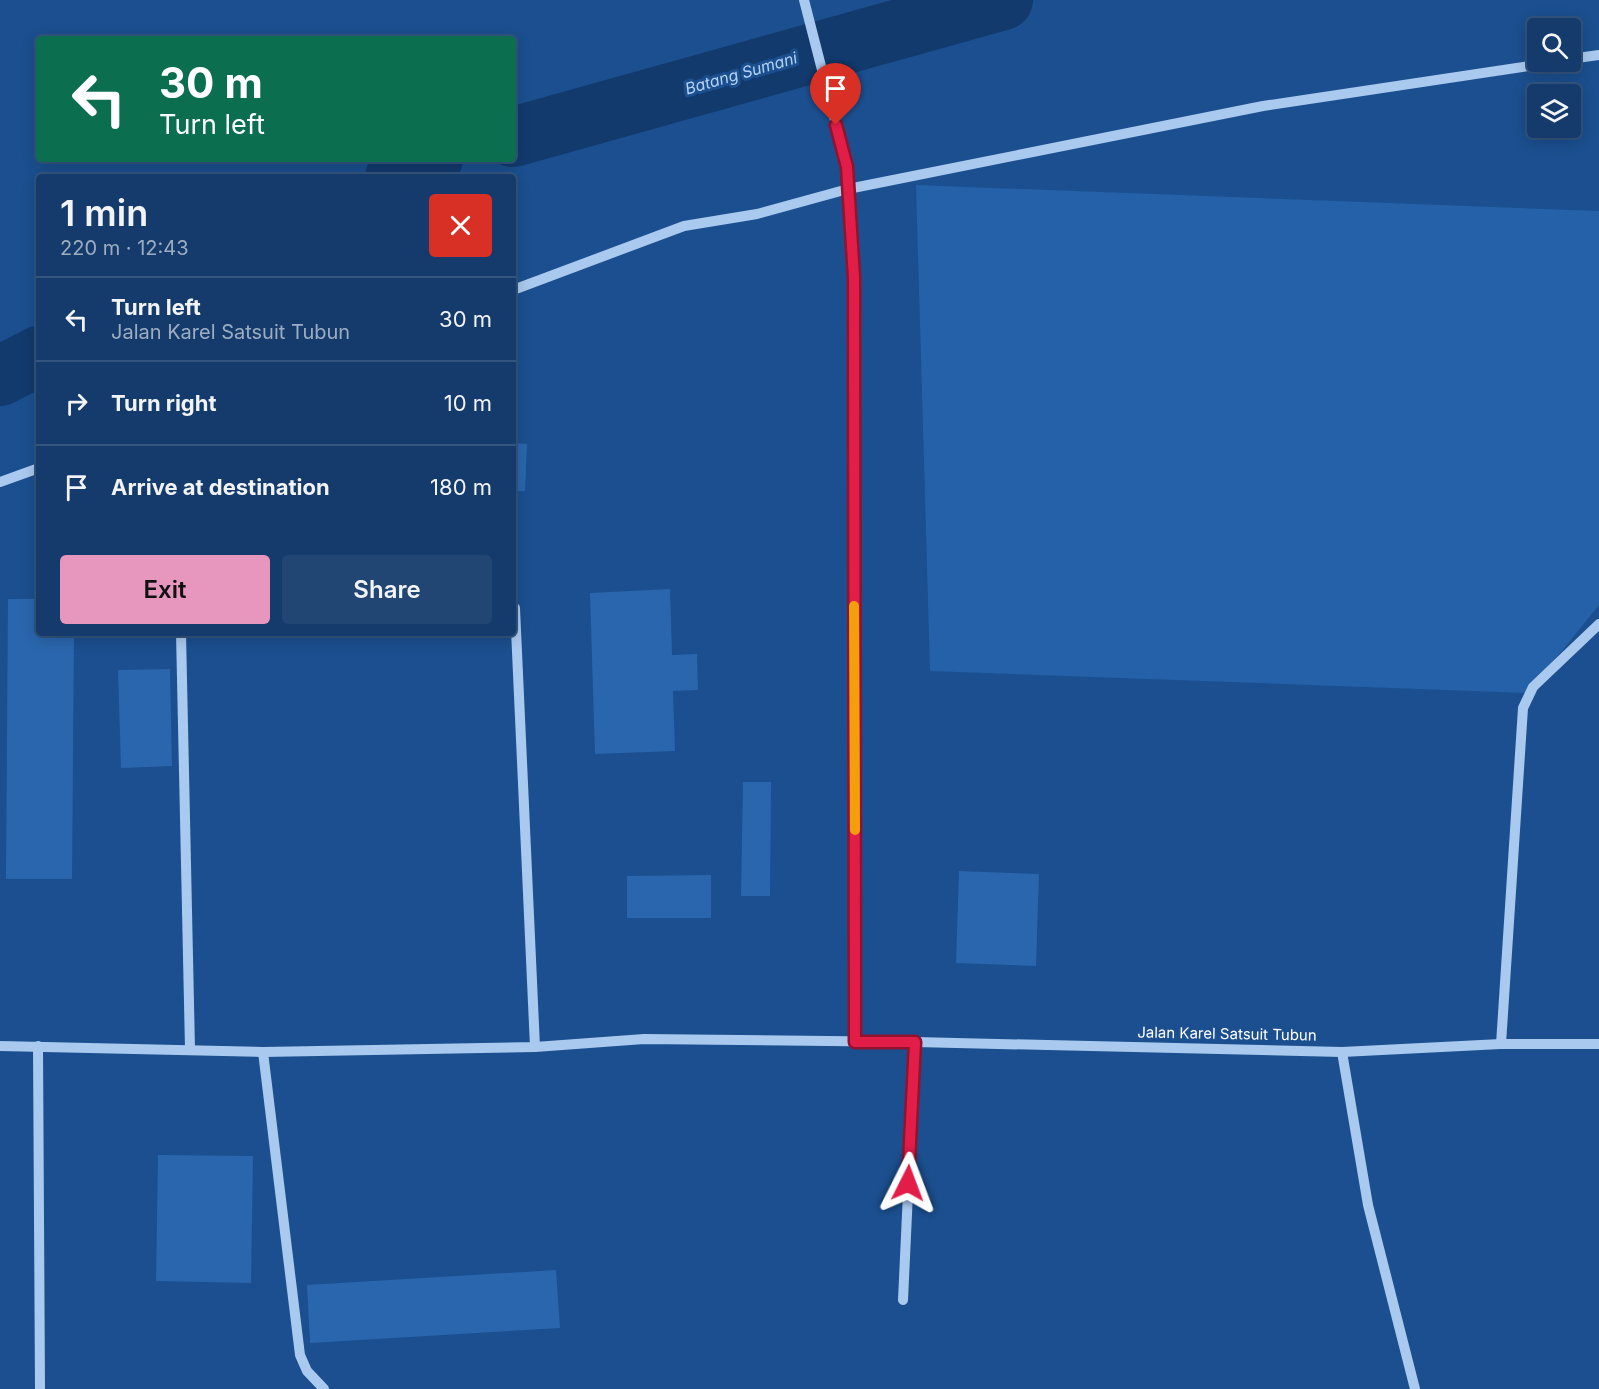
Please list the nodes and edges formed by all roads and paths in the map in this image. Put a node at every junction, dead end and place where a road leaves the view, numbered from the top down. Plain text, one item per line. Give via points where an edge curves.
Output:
1 (804, 0) edge
2 (1599, 55) edge
3 (1581, 57) edge
4 (1527, 66) edge
5 (848, 189) junction
6 (516, 289) edge
7 (36, 469) edge
8 (0, 482) edge
9 (1599, 624) edge
10 (516, 631) edge
11 (181, 636) edge
12 (855, 1042) junction
13 (915, 1042) junction
14 (1501, 1044) junction
15 (1599, 1044) edge
16 (0, 1046) edge
17 (38, 1046) junction
18 (534, 1047) junction
19 (189, 1049) junction
20 (263, 1052) junction
21 (1342, 1052) junction
22 (903, 1300) dead end
23 (40, 1389) edge
24 (324, 1389) edge
25 (1415, 1389) edge

1 - 5 street via 847,167
2 - 3 street
4 - 5 street via 1263,106
5 - 6 street via 757,214 684,226
5 - 12 street via 854,278
7 - 8 street
9 - 14 street via 1533,687 1523,708
10 - 18 street
11 - 19 street
12 - 13 street, Jalan Karel Satsuit Tubun
12 - 18 street, Jalan Karel Satsuit Tubun via 644,1040
13 - 21 street, Jalan Karel Satsuit Tubun
13 - 22 street
14 - 15 street, Jalan Karel Satsuit Tubun
14 - 21 street, Jalan Karel Satsuit Tubun
16 - 17 street, Jalan Karel Satsuit Tubun
17 - 19 street, Jalan Karel Satsuit Tubun
17 - 23 street
18 - 20 street, Jalan Karel Satsuit Tubun
19 - 20 street, Jalan Karel Satsuit Tubun
20 - 24 street via 300,1355 307,1371
21 - 25 street via 1368,1205

